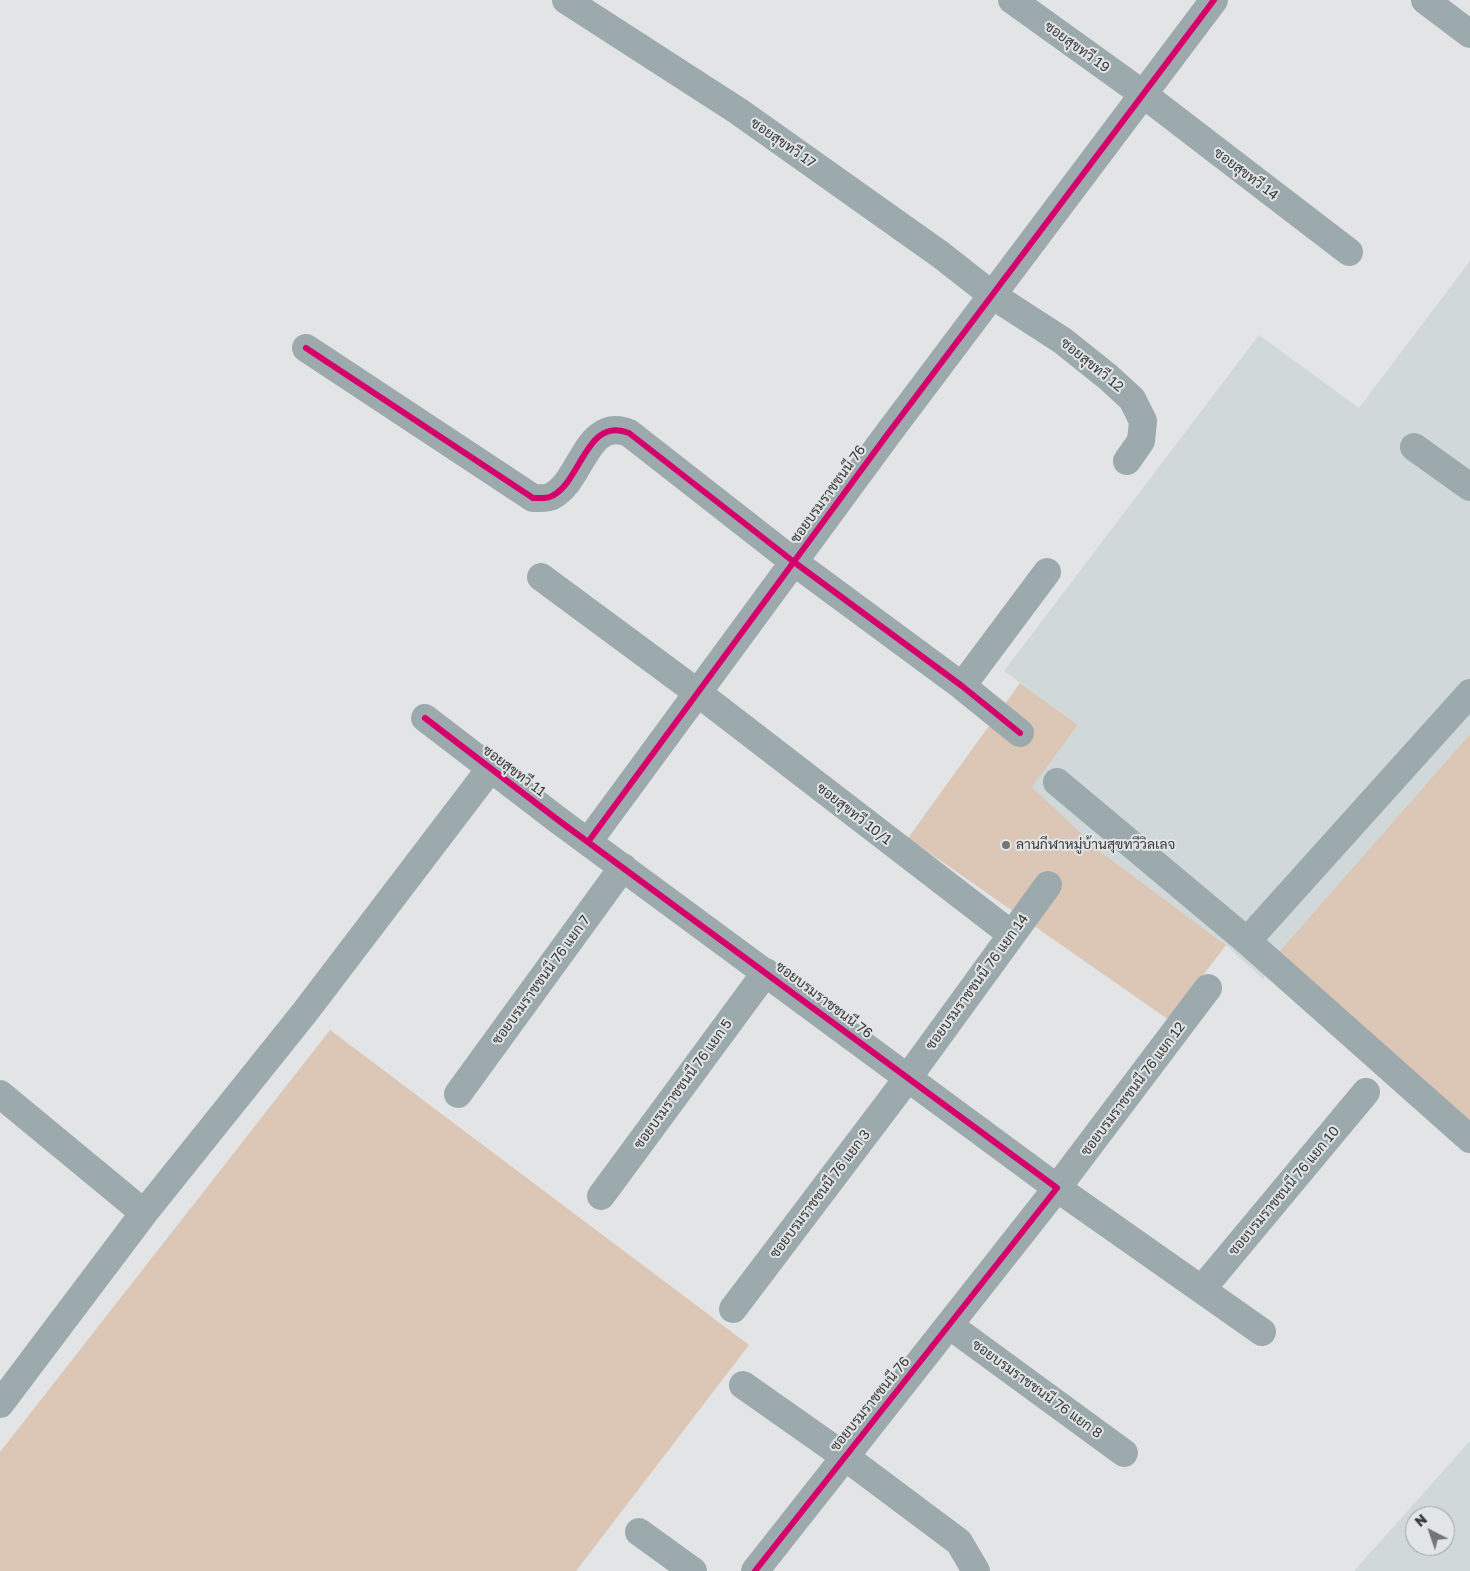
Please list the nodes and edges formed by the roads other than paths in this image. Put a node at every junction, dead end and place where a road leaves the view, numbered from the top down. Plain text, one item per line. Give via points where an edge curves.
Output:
1 (566, 0) edge
2 (1012, 0) edge
3 (1214, 0) edge
4 (1425, 0) edge
5 (1470, 34) edge
6 (1143, 94) junction
7 (1350, 252) dead end
8 (992, 295) junction
9 (306, 348) dead end
10 (1414, 447) dead end
11 (1127, 461) dead end
12 (1470, 487) edge
13 (794, 562) junction
14 (1047, 572) dead end
15 (541, 578) dead end
16 (962, 686) junction
17 (698, 693) junction
18 (1470, 693) edge
19 (425, 718) dead end
20 (1020, 733) dead end
21 (490, 769) junction
22 (1057, 782) dead end
23 (588, 842) junction
24 (623, 866) junction
25 (1048, 885) dead end
26 (1011, 934) junction
27 (1247, 941) junction
28 (766, 972) junction
29 (1208, 988) dead end
30 (907, 1080) junction
31 (1366, 1092) dead end
32 (0, 1094) edge
33 (458, 1094) dead end
34 (1470, 1139) edge
35 (1057, 1188) junction
36 (601, 1196) dead end
37 (144, 1214) junction
38 (1202, 1289) junction
39 (733, 1308) dead end
40 (949, 1326) junction
41 (1262, 1332) dead end
42 (743, 1385) dead end
43 (5, 1397) edge
44 (1124, 1454) dead end
45 (844, 1456) junction
46 (639, 1532) dead end
47 (693, 1571) edge
48 (755, 1571) edge
49 (976, 1571) edge

1 - 8 street, ซอยสุขทวี 17 via 738,111 933,249
2 - 6 street, ซอยสุขทวี 19
3 - 6 street, ซอยบรมราชชนนี 76
4 - 5 street
6 - 7 street, ซอยสุขทวี 14
6 - 8 street, ซอยบรมราชชนนี 76
8 - 11 street, ซอยสุขทวี 12 via 1063,341 1132,399 1143,421 1142,441
8 - 13 street, ซอยบรมราชชนนี 76
9 - 13 street via 533,498 550,497 564,489 595,439 608,430 629,433
10 - 12 street
13 - 16 street
13 - 17 street, ซอยบรมราชชนนี 76
14 - 16 street
15 - 17 street, ซอยสุขทวี 10/1
16 - 20 street
17 - 23 street, ซอยบรมราชชนนี 76
17 - 26 street, ซอยสุขทวี 10/1
18 - 27 street
19 - 21 street, ซอยสุขทวี 11
21 - 23 street, ซอยสุขทวี 11
21 - 37 street, ซอยสุขทวี 11 via 305,1012
22 - 27 street
23 - 24 street, ซอยบรมราชชนนี 76
24 - 28 street, ซอยบรมราชชนนี 76
24 - 33 street, ซอยบรมราชชนนี 76 แยก 7
25 - 26 street, ซอยบรมราชชนนี 76 แยก 14
26 - 30 street, ซอยบรมราชชนนี 76 แยก 14
27 - 34 street
28 - 30 street, ซอยบรมราชชนนี 76
28 - 36 street, ซอยบรมราชชนนี 76 แยก 5
29 - 35 street, ซอยบรมราชชนนี 76 แยก 12
30 - 35 street, ซอยบรมราชชนนี 76
30 - 39 street, ซอยบรมราชชนนี 76 แยก 3
31 - 38 street, ซอยบรมราชชนนี 76 แยก 10
32 - 37 street
35 - 38 street
35 - 40 street, ซอยบรมราชชนนี 76
37 - 43 street, ซอยสุขทวี 11
38 - 41 street
40 - 44 street, ซอยบรมราชชนนี 76 แยก 8
40 - 45 street, ซอยบรมราชชนนี 76
42 - 45 street
45 - 48 street, ซอยบรมราชชนนี 76
45 - 49 street via 959,1542
46 - 47 street

